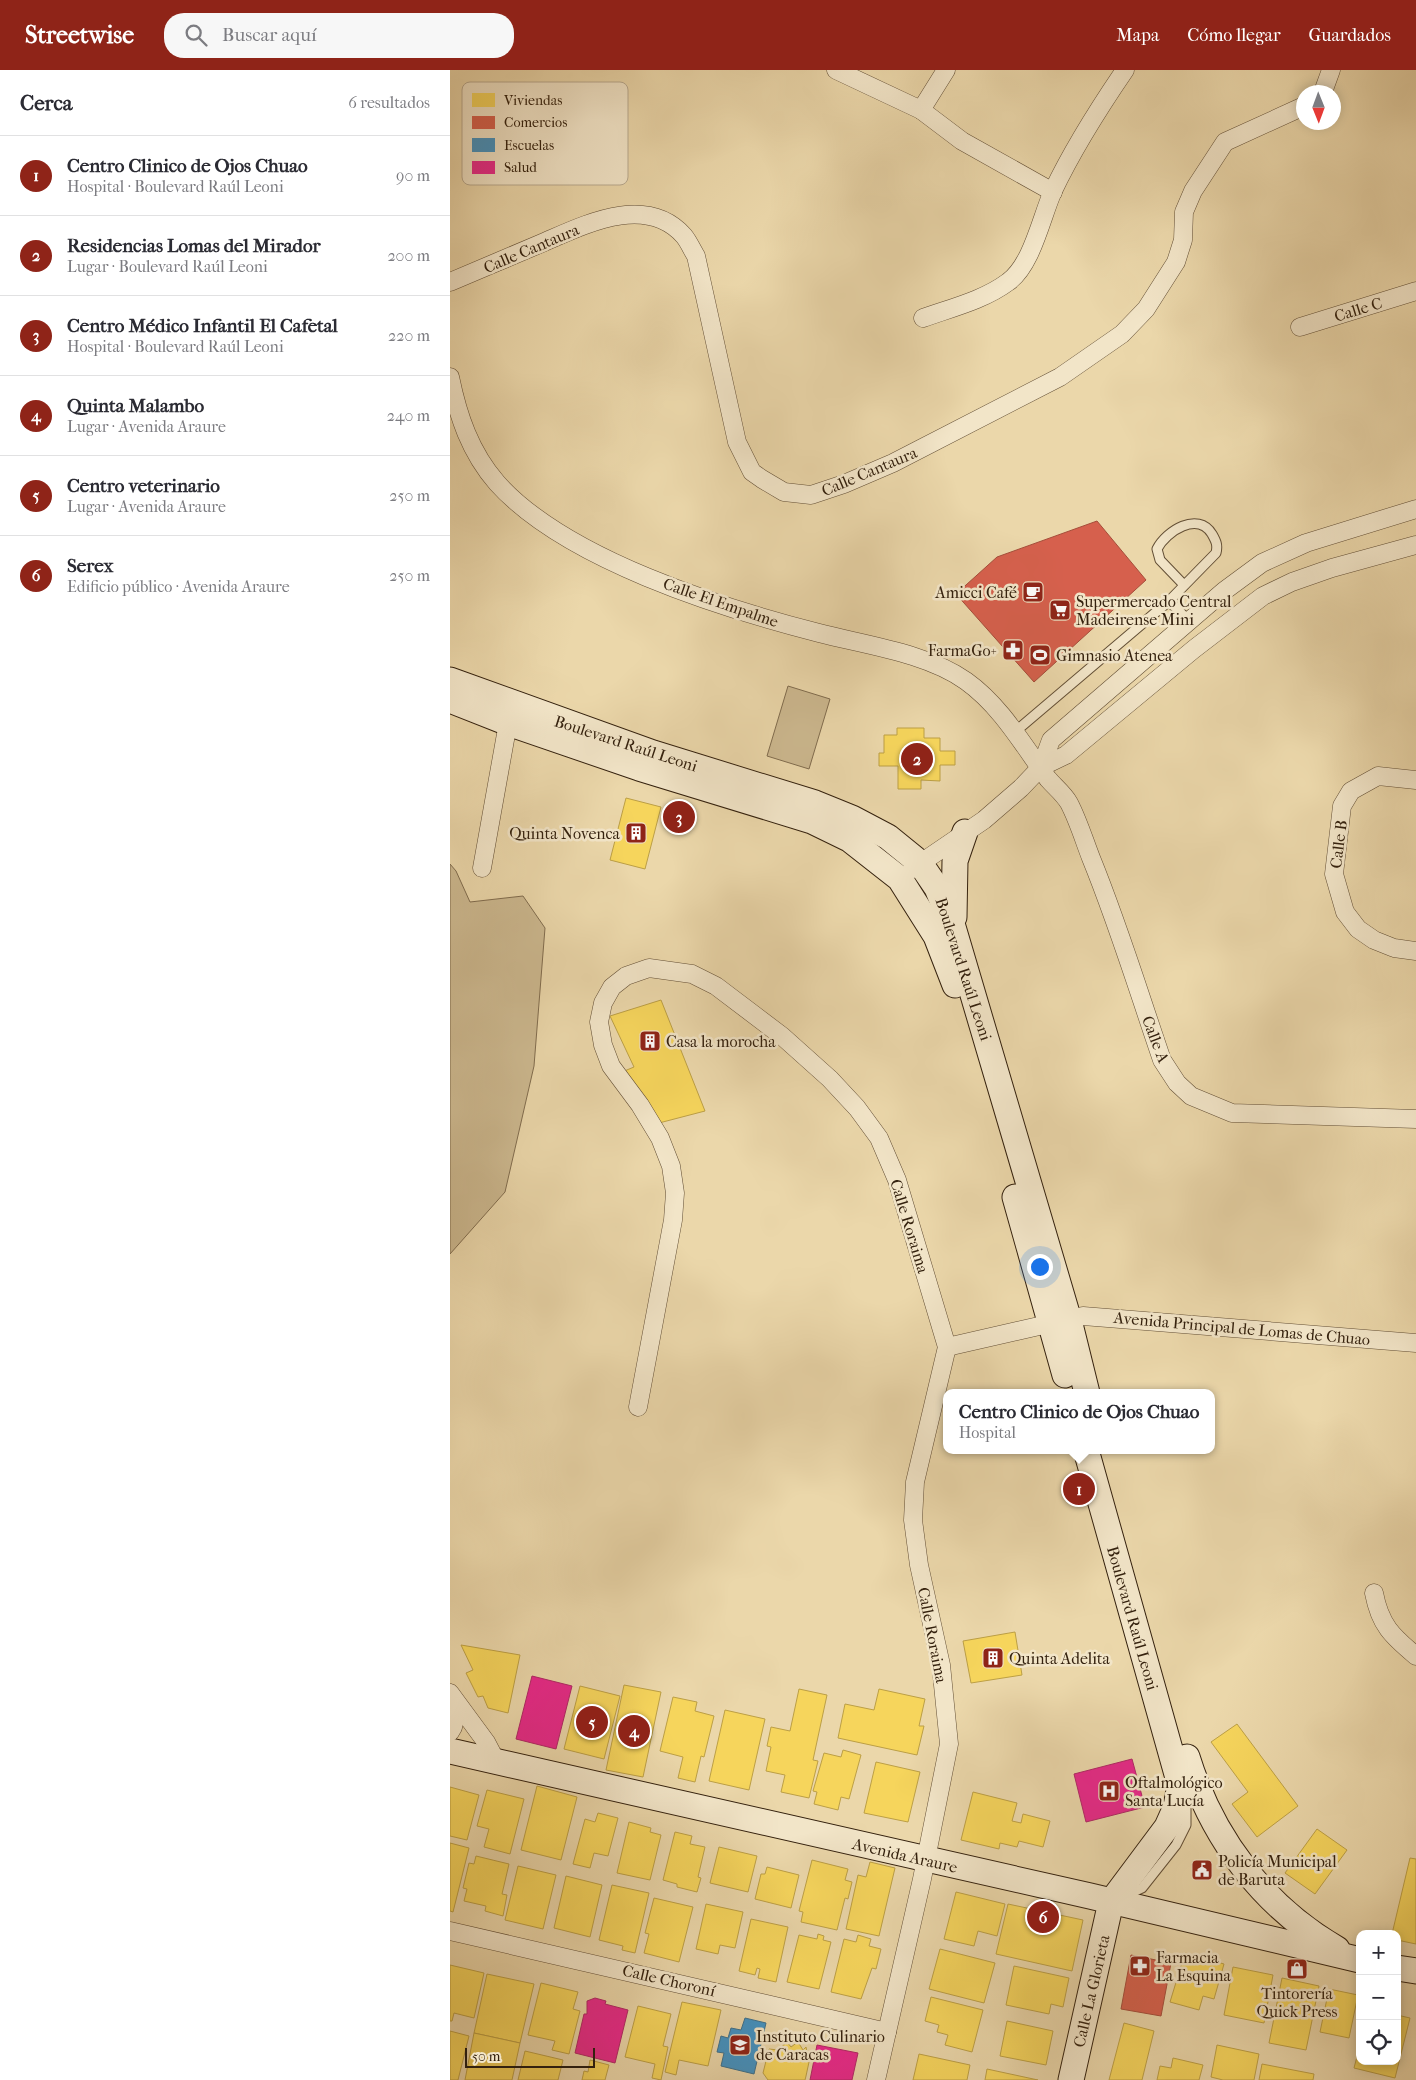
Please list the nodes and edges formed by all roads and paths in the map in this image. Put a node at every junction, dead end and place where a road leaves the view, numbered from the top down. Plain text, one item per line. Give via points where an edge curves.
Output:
1 (836, 70) edge
2 (946, 70) edge
3 (1125, 70) edge
4 (1331, 70) edge
5 (1326, 85) edge
6 (921, 110) junction
7 (1296, 110) edge
8 (1053, 192) junction
9 (450, 282) edge
10 (1416, 291) edge
11 (924, 318) dead end
12 (1300, 327) dead end
13 (450, 377) edge
14 (1416, 509) edge
15 (1416, 545) edge
16 (1184, 586) junction
17 (1170, 601) junction
18 (1190, 621) junction
19 (450, 680) edge
20 (450, 700) edge
21 (508, 723) junction
22 (1016, 731) junction
23 (1042, 767) junction
24 (1416, 780) edge
25 (965, 832) junction
26 (920, 863) junction
27 (482, 868) dead end
28 (900, 879) junction
29 (954, 927) junction
30 (1416, 951) edge
31 (1416, 1120) edge
32 (1060, 1322) junction
33 (1416, 1343) edge
34 (947, 1347) junction
35 (1069, 1389) edge
36 (1086, 1389) edge
37 (638, 1406) dead end
38 (1087, 1454) edge
39 (1104, 1454) edge
40 (1374, 1593) dead end
41 (1416, 1656) edge
42 (454, 1699) edge
43 (450, 1732) edge
44 (450, 1751) edge
45 (496, 1761) junction
46 (926, 1859) junction
47 (1111, 1902) junction
48 (450, 1931) edge
49 (1356, 1959) edge
50 (1401, 1969) edge
51 (1416, 1971) edge
52 (887, 2032) junction
53 (876, 2080) edge
54 (1071, 2080) edge

1 - 6 street
2 - 6 street
3 - 8 street
4 - 5 street
6 - 8 street via 962,141
7 - 9 street, Calle Cantaura via 1225,142 1193,191 1184,212 1183,240 1176,262 1146,309 1122,334 1060,377 893,463 811,495 779,489 752,472 745,461 737,442 696,256 685,236 669,224 650,216 612,216
8 - 11 street via 1021,267 1009,282 992,292
10 - 12 street, Calle C
13 - 22 street, Calle El Empalme via 468,440 480,459 496,482 545,524 616,563 676,588 769,620 944,668 966,681
14 - 18 street via 1306,543 1262,563
15 - 23 street via 1332,568 1263,596 1066,755
16 - 16 lane via 1216,553 1216,541 1208,527 1201,524 1176,529 1162,540 1157,549 1160,560
16 - 17 lane
17 - 18 lane
17 - 22 lane
18 - 23 street via 1051,740
19 - 26 street, Boulevard Raúl Leoni via 653,753 815,803 888,837
20 - 21 street, Boulevard Raúl Leoni
21 - 27 street
21 - 28 street, Boulevard Raúl Leoni via 639,768 812,821 849,839
22 - 23 street, Calle El Empalme
23 - 25 street via 1014,795
23 - 31 street, Calle A via 1068,802 1103,887 1162,1060 1184,1090 1209,1105 1232,1113
24 - 30 street, Calle B via 1378,776 1351,791 1342,806 1334,874 1344,912 1358,929 1394,948
25 - 26 street
25 - 29 street via 954,869
26 - 28 street
26 - 29 street, Boulevard Raúl Leoni via 937,888
28 - 32 street, Boulevard Raúl Leoni via 936,936 954,981
29 - 32 street, Boulevard Raúl Leoni
32 - 33 street, Avenida Principal de Lomas de Chuao via 1083,1316
32 - 34 street, Avenida Principal de Lomas de Chuao
32 - 35 street, Boulevard Raúl Leoni
32 - 36 street, Boulevard Raúl Leoni
34 - 37 street, Calle Roraima via 897,1180 879,1138 857,1108 782,1036 716,986 692,974 648,968 626,976 612,987 603,1003 599,1022 611,1066 660,1138 671,1166 676,1193
34 - 46 street, Calle Roraima via 915,1482 913,1520 919,1565 941,1665 949,1730 947,1760
38 - 47 street, Boulevard Raúl Leoni via 1180,1785 1176,1808 1167,1827
39 - 49 street, Boulevard Raúl Leoni via 1185,1752 1207,1810 1243,1869 1286,1912 1323,1942
40 - 41 street via 1378,1613 1394,1637
42 - 43 street
42 - 45 street
44 - 45 street, Avenida Araure
45 - 46 street, Avenida Araure
46 - 47 street, Avenida Araure
46 - 52 street, Calle Roraima
47 - 49 street, Avenida Araure
47 - 54 street, Calle La Glorieta
48 - 52 street, Calle Choroní
50 - 51 street
52 - 53 street, Calle Roraima

